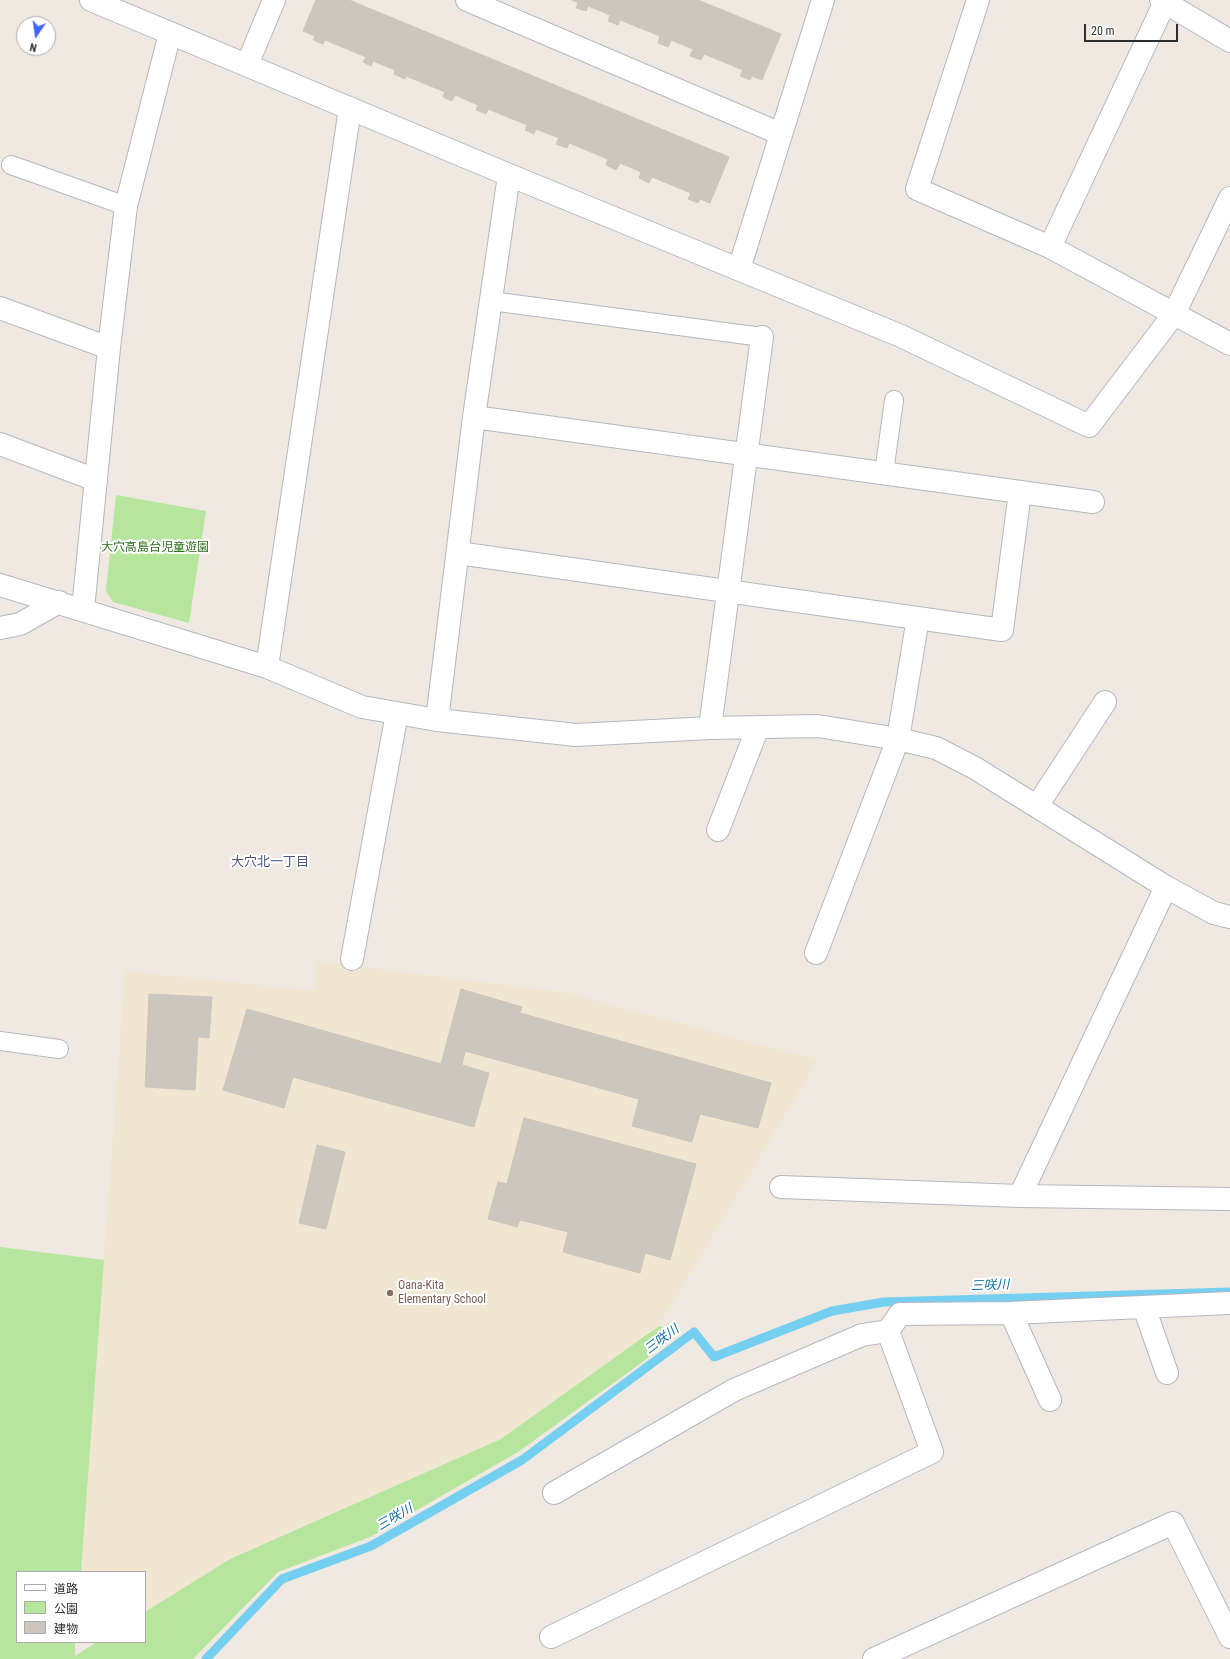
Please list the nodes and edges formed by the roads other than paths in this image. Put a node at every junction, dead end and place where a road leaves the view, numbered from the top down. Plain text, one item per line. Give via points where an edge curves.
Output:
1 (91, 0) edge
2 (274, 0) edge
3 (467, 0) edge
4 (822, 0) edge
5 (978, 0) edge
6 (1163, 1) edge
7 (170, 32) junction
8 (1230, 41) edge
9 (247, 65) junction
10 (350, 108) junction
11 (781, 134) junction
12 (10, 166) dead end
13 (509, 175) junction
14 (1230, 198) edge
15 (126, 206) junction
16 (1050, 247) junction
17 (740, 269) junction
18 (491, 301) junction
19 (0, 308) edge
20 (1174, 314) junction
21 (762, 337) joint
22 (1230, 344) edge
23 (108, 348) junction
24 (894, 400) dead end
25 (474, 417) junction
26 (0, 444) edge
27 (746, 454) junction
28 (884, 473) junction
29 (96, 480) junction
30 (1020, 492) junction
31 (1094, 502) dead end
32 (458, 553) junction
33 (0, 585) edge
34 (728, 591) junction
35 (59, 602) junction
36 (83, 609) junction
37 (918, 618) junction
38 (0, 628) edge
39 (267, 667) junction
40 (1105, 702) dead end
41 (397, 713) junction
42 (436, 720) junction
43 (758, 727) junction
44 (710, 728) junction
45 (898, 739) junction
46 (1037, 806) junction
47 (718, 830) dead end
48 (1166, 886) junction
49 (1230, 917) edge
50 (816, 954) dead end
51 (352, 959) dead end
52 (0, 1041) edge
53 (59, 1049) dead end
54 (781, 1187) dead end
55 (1020, 1196) junction
56 (1230, 1199) edge
57 (1230, 1304) edge
58 (1144, 1307) junction
59 (1011, 1312) junction
60 (888, 1331) junction
61 (1167, 1373) dead end
62 (1050, 1400) dead end
63 (554, 1493) dead end
64 (551, 1637) dead end
65 (1230, 1637) edge
66 (874, 1659) edge

1 - 7 street
2 - 9 street
3 - 11 street
4 - 11 street
5 - 16 street via 917,189
6 - 8 street
6 - 16 street
7 - 9 street
7 - 15 street
9 - 10 street
10 - 13 street
10 - 39 street
11 - 17 street
12 - 15 lane
13 - 17 street
13 - 18 street
14 - 20 street
15 - 23 street
16 - 20 street
17 - 20 street via 901,336 1089,426
18 - 21 lane
18 - 25 street
19 - 23 street
20 - 22 street
21 - 27 street
23 - 29 street
24 - 28 lane
25 - 27 street
25 - 32 street
26 - 29 street
27 - 28 street
27 - 34 street
28 - 30 street
29 - 36 street
30 - 31 street
30 - 37 street via 1002,630
32 - 34 street
32 - 42 street
33 - 35 street
34 - 37 street
34 - 44 street
35 - 36 street
35 - 38 street via 20,624
36 - 39 street
37 - 45 street
39 - 41 street via 362,707
40 - 46 street
41 - 42 street
41 - 51 street
42 - 44 street via 576,735
43 - 44 street
43 - 45 street via 818,726
43 - 47 street
45 - 46 street via 936,748 976,768
45 - 50 street
46 - 48 street
48 - 49 street via 1214,913
48 - 55 street
52 - 53 lane
54 - 55 street
55 - 56 street
57 - 58 street
58 - 59 street
58 - 61 street
59 - 60 street via 900,1314
59 - 62 street
60 - 63 street via 862,1335 734,1390
60 - 64 street via 932,1452
65 - 66 street via 1173,1523

